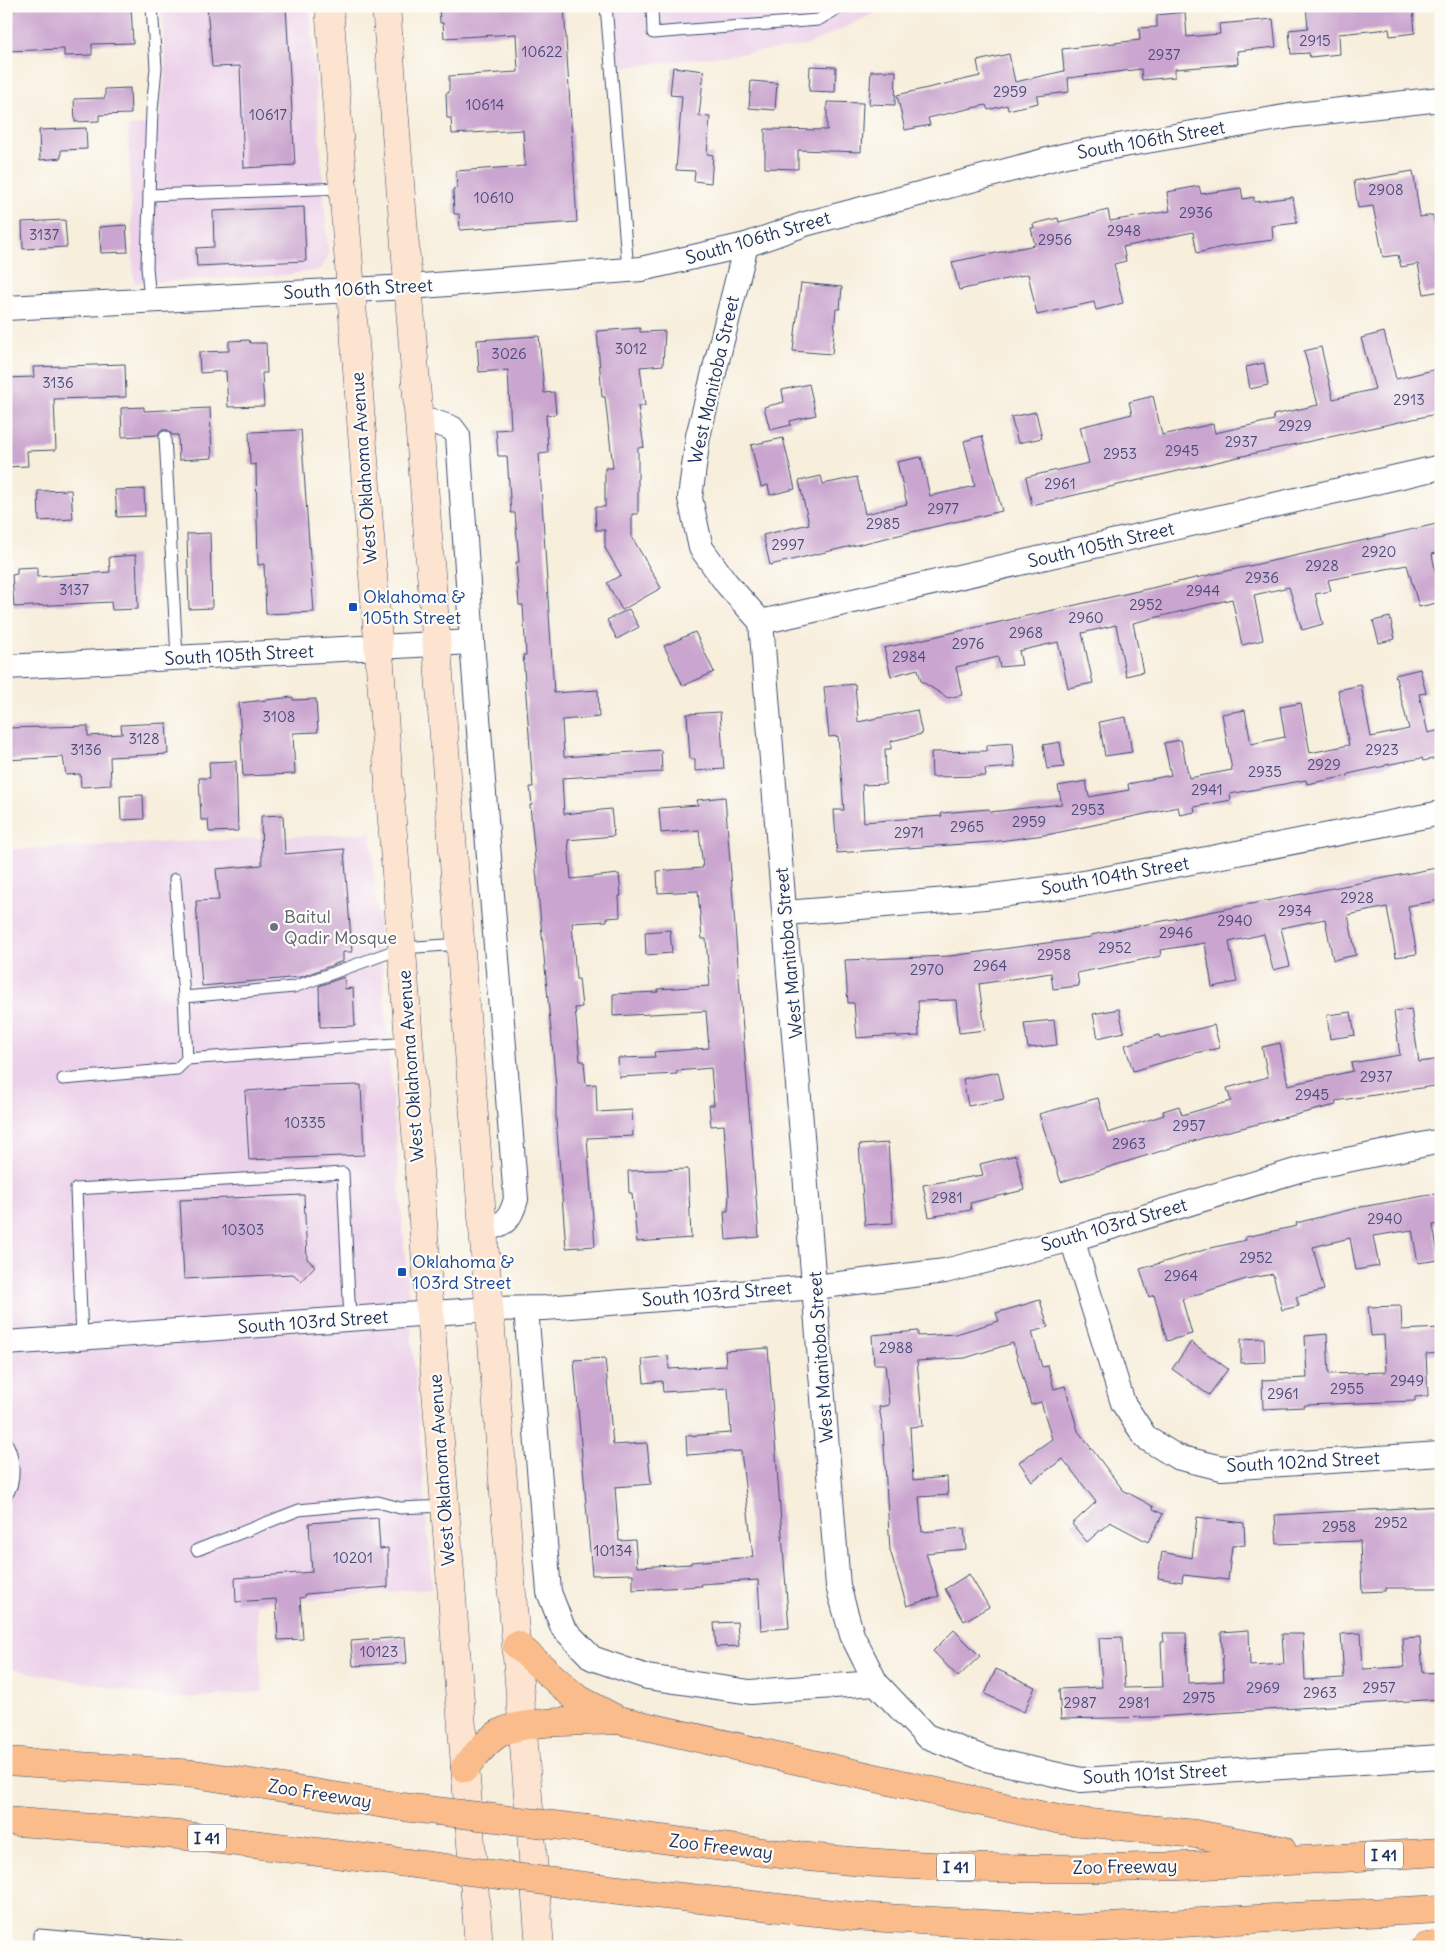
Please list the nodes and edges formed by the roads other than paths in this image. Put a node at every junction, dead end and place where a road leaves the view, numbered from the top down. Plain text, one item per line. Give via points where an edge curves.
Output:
1 (152, 6) edge
2 (329, 6) edge
3 (386, 6) edge
4 (606, 6) edge
5 (652, 6) edge
6 (842, 6) edge
7 (1441, 99) edge
8 (343, 188) junction
9 (149, 195) junction
10 (746, 245) junction
11 (628, 270) junction
12 (409, 287) junction
13 (350, 290) junction
14 (150, 301) junction
15 (6, 308) edge
16 (419, 417) junction
17 (165, 437) dead end
18 (1441, 467) edge
19 (762, 622) junction
20 (472, 642) junction
21 (437, 643) junction
22 (378, 647) junction
23 (177, 658) junction
24 (6, 667) edge
25 (1441, 813) edge
26 (176, 879) dead end
27 (786, 913) junction
28 (461, 944) junction
29 (402, 948) junction
30 (184, 997) junction
31 (409, 1043) junction
32 (187, 1059) junction
33 (63, 1079) dead end
34 (1441, 1141) edge
35 (484, 1230) junction
36 (1072, 1239) junction
37 (815, 1286) junction
38 (490, 1309) junction
39 (526, 1309) junction
40 (430, 1315) junction
41 (350, 1320) junction
42 (82, 1338) junction
43 (6, 1343) edge
44 (6, 1442) edge
45 (1441, 1454) edge
46 (6, 1495) edge
47 (445, 1506) junction
48 (197, 1550) dead end
49 (517, 1645) junction
50 (876, 1683) junction
51 (618, 1720) junction
52 (522, 1726) junction
53 (1441, 1757) edge
54 (6, 1761) edge
55 (465, 1768) junction
56 (6, 1821) edge
57 (1441, 1852) edge
58 (1327, 1859) junction
59 (1441, 1909) edge
60 (1441, 1945) edge
61 (39, 1947) edge
62 (179, 1947) edge
63 (479, 1947) edge
64 (540, 1947) edge
65 (1426, 1947) edge

1 - 9 lane via 156,68
2 - 8 main road, West Oklahoma Avenue
3 - 12 main road
4 - 11 lane
5 - 6 lane via 653,33 818,20
7 - 10 street, South 106th Street via 1296,115 1066,155 805,224
8 - 9 lane
8 - 13 main road, West Oklahoma Avenue
9 - 14 lane via 147,267
10 - 11 street, South 106th Street
10 - 19 street, West Manitoba Street via 698,436 690,498 701,548 727,584
11 - 12 street, South 106th Street
12 - 13 street, South 106th Street
12 - 16 main road
13 - 14 street, South 106th Street
13 - 22 main road, West Oklahoma Avenue
14 - 15 street, South 106th Street
16 - 20 street via 452,428 458,436
16 - 21 main road
17 - 23 lane
18 - 19 street, South 105th Street
19 - 27 street, West Manitoba Street
20 - 21 street, South 105th Street
20 - 35 street via 516,1199 511,1217
21 - 22 street, South 105th Street
21 - 28 main road
22 - 23 street, South 105th Street
22 - 29 main road, West Oklahoma Avenue
23 - 24 street, South 105th Street
25 - 27 street, South 104th Street via 1068,886 984,897
26 - 30 lane
27 - 37 street, West Manitoba Street
28 - 29 lane
28 - 35 main road
29 - 30 lane via 294,987
29 - 31 main road, West Oklahoma Avenue
30 - 32 lane
31 - 32 lane
31 - 40 main road, West Oklahoma Avenue
32 - 33 lane via 177,1069
34 - 36 street, South 103rd Street via 1302,1169
35 - 38 main road
36 - 37 street, South 103rd Street via 945,1271
36 - 45 street, South 102nd Street via 1123,1403 1146,1438 1177,1457 1222,1468
37 - 39 street, South 103rd Street
37 - 50 street, West Manitoba Street via 838,1586 852,1635
38 - 39 street, South 103rd Street
38 - 40 street, South 103rd Street
38 - 49 main road
39 - 50 street via 549,1592 563,1628 592,1658 647,1677 750,1692
40 - 41 street, South 103rd Street
40 - 47 main road, West Oklahoma Avenue
41 - 42 street, South 103rd Street
41 - 42 lane via 343,1173 76,1189
42 - 43 street, South 103rd Street
44 - 46 lane via 11,1450 12,1483
47 - 48 lane via 400,1508 378,1502 299,1510
47 - 55 main road, West Oklahoma Avenue
49 - 51 highway via 575,1697
49 - 52 main road
50 - 53 street, South 101st Street via 926,1736 986,1759 1081,1780
51 - 52 highway
51 - 58 highway via 1062,1820 1196,1834
52 - 55 highway via 503,1731 486,1744
52 - 64 main road
54 - 58 highway, Zoo Freeway / I 41, bridge via 195,1774 403,1807 787,1856 933,1866 1106,1870
55 - 63 main road, West Oklahoma Avenue
56 - 59 highway, I 41, bridge via 179,1835 852,1916 1070,1929
57 - 58 highway, Zoo Freeway / I 41
60 - 65 highway
61 - 62 lane via 39,1935

